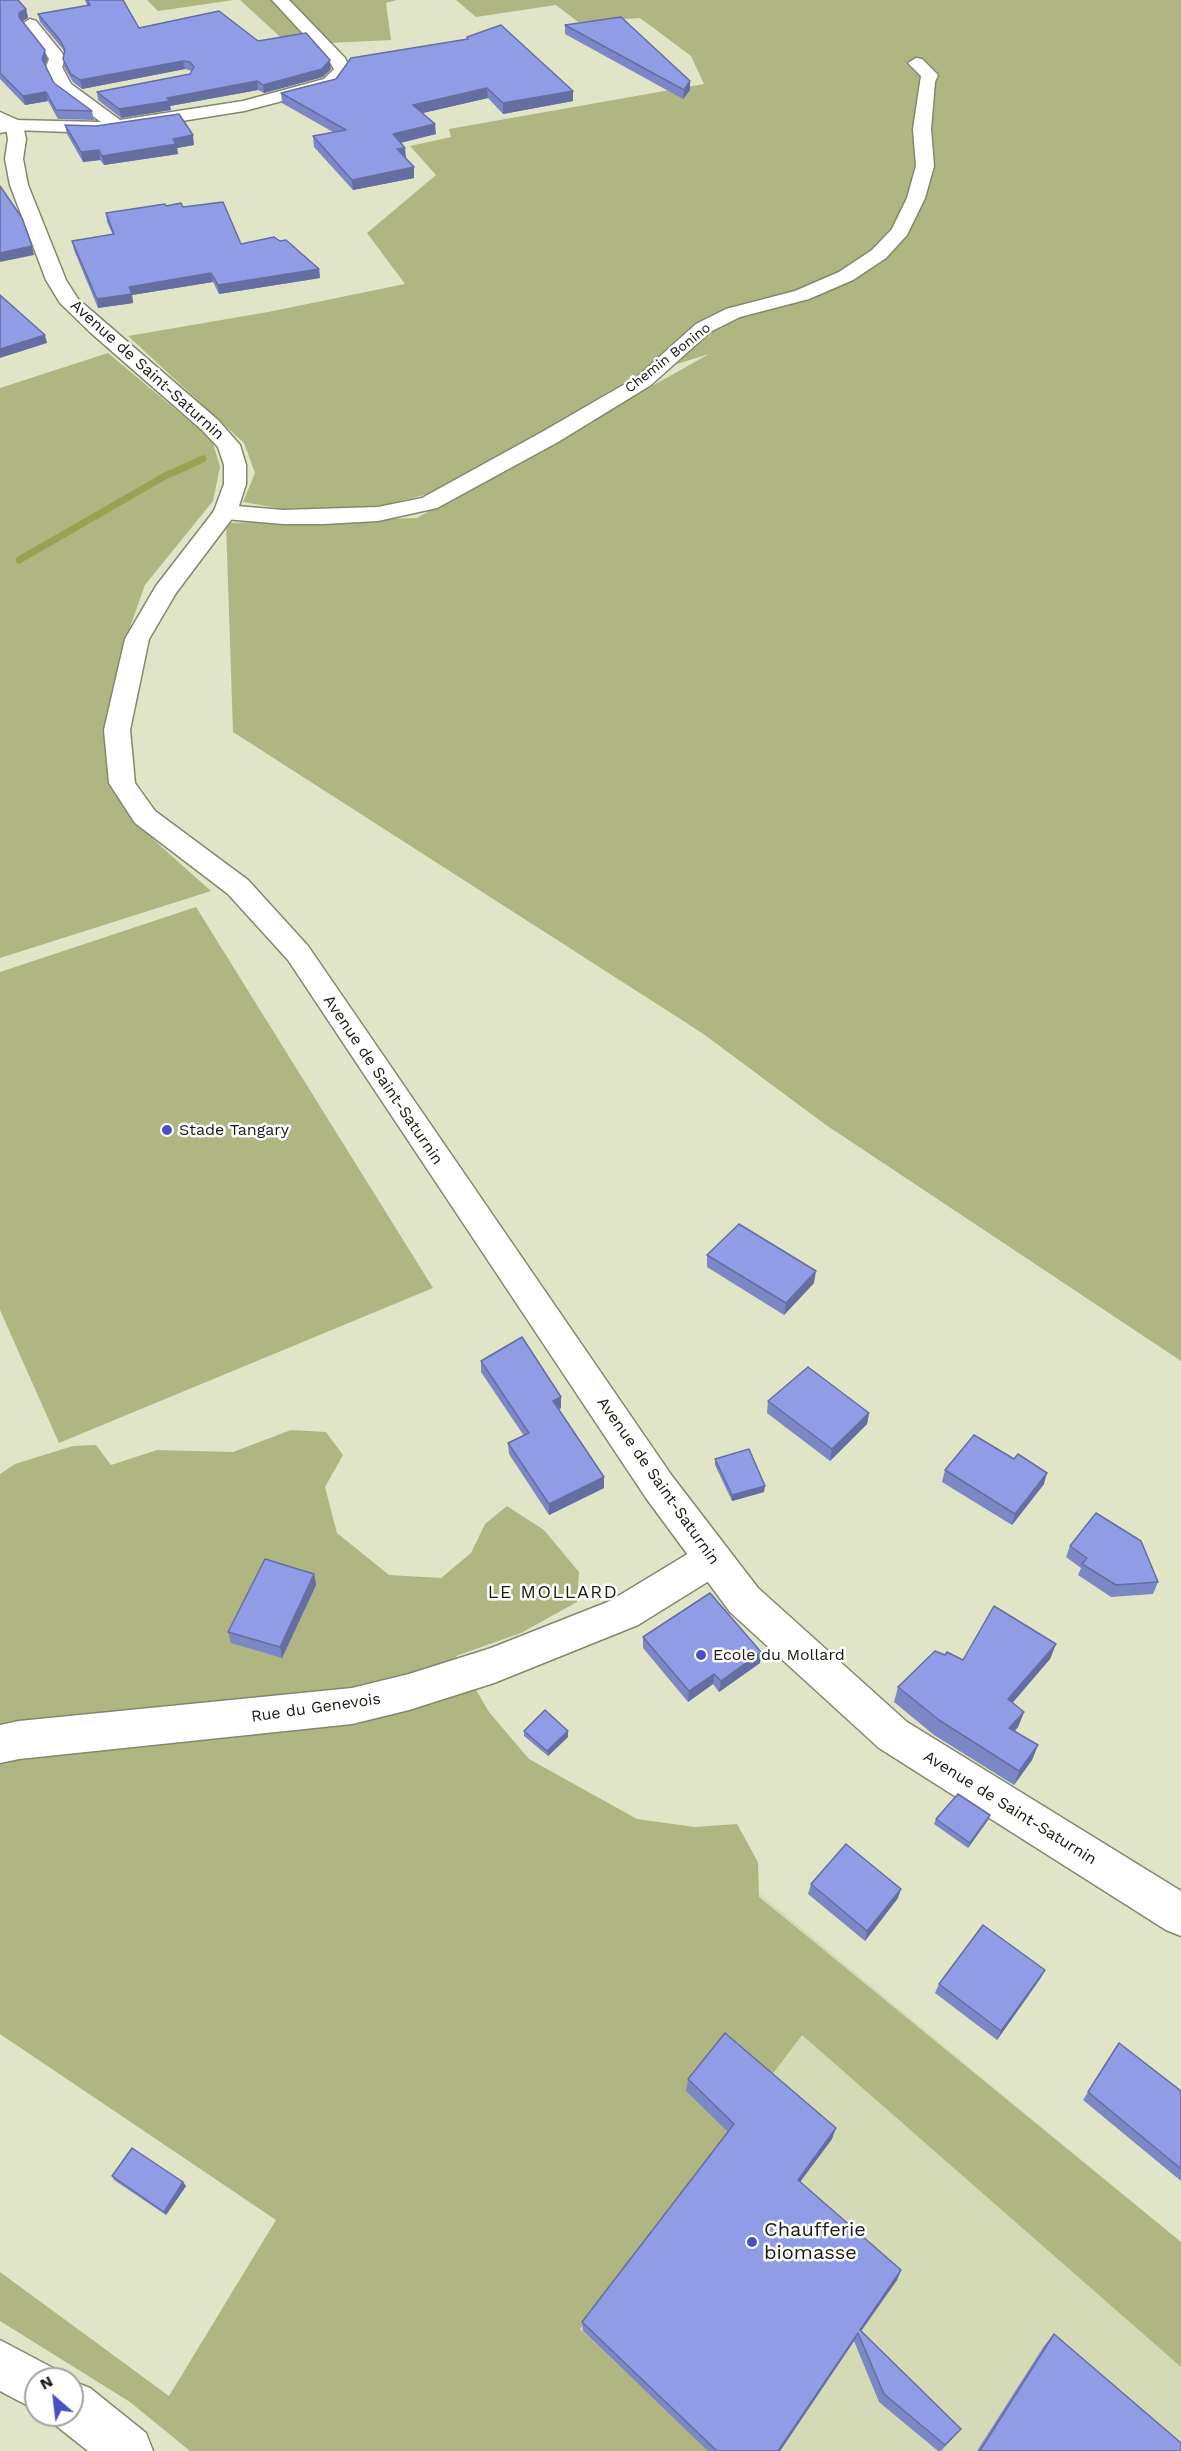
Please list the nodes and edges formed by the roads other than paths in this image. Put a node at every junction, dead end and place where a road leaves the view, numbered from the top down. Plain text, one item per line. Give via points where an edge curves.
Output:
1 (280, 0) edge
2 (30, 24) dead end
3 (916, 63) dead end
4 (99, 93) edge
5 (77, 97) junction
6 (5, 123) edge
7 (116, 126) junction
8 (225, 512) junction
9 (712, 1559) junction
10 (0, 1744) edge
11 (1181, 1915) edge
12 (0, 2364) edge
13 (24, 2378) edge
14 (84, 2416) edge
15 (128, 2451) edge

1 - 7 street via 339,62 342,69 330,83 244,106
2 - 5 street via 54,53 54,67 64,87
3 - 8 street, Chemin Bonino via 930,75 922,129 925,166 916,198 900,231 879,254 846,276 802,295 733,313 703,328 644,381 429,503 378,514 324,517
4 - 5 street
5 - 7 street
6 - 7 street via 69,128
6 - 8 street, Avenue de Saint-Saturnin via 17,139 14,165 20,185 56,280 70,303 229,445 235,484
8 - 9 street, Avenue de Saint-Saturnin via 165,591 137,639 117,730 122,783 145,817 238,887 298,953 659,1487
9 - 10 street, Rue du Genevois via 624,1613 526,1653 409,1692 352,1706
9 - 11 street, Avenue de Saint-Saturnin via 744,1600 893,1735
12 - 13 street
14 - 15 street

